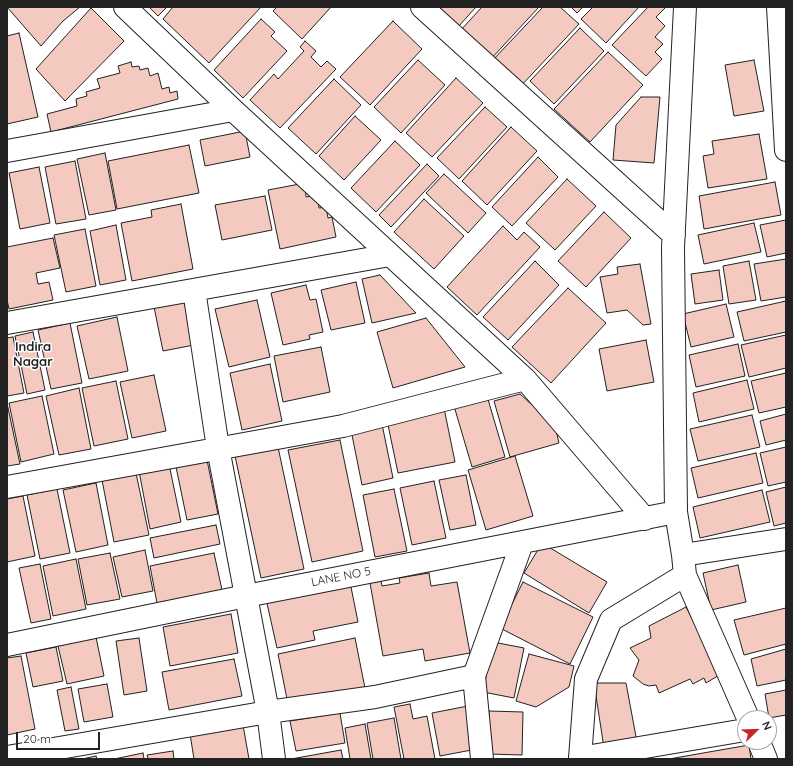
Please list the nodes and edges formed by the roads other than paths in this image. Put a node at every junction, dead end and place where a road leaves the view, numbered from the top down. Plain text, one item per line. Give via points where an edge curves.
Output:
1 (125, 7) edge
2 (422, 7) edge
3 (685, 7) edge
4 (778, 7) edge
5 (233, 110) junction
6 (786, 150) edge
7 (7, 151) edge
8 (674, 235) junction
9 (390, 255) junction
10 (194, 290) junction
11 (7, 322) edge
12 (525, 379) junction
13 (218, 448) junction
14 (7, 487) edge
15 (676, 512) junction
16 (644, 519) junction
17 (786, 539) edge
18 (522, 543) junction
19 (684, 565) junction
20 (246, 596) junction
21 (7, 645) edge
22 (474, 676) junction
23 (745, 710) edge
24 (268, 712) junction
25 (737, 731) edge
26 (7, 757) edge
27 (274, 759) edge
28 (482, 759) edge
29 (579, 759) edge

1 - 5 street
2 - 8 street
3 - 8 street
4 - 6 street
5 - 7 street
5 - 9 street
8 - 15 street
9 - 10 street
9 - 12 street
10 - 11 street
10 - 13 street
12 - 13 street via 343,426
12 - 16 street
13 - 14 street
13 - 20 street
15 - 16 street, LANE NO 5
15 - 19 street
16 - 18 street, LANE NO 5
17 - 19 street
18 - 20 street, LANE NO 5
18 - 22 street
19 - 23 street
19 - 29 street via 611,620 586,680
20 - 21 street, LANE NO 5
20 - 24 street
22 - 24 street via 374,697
22 - 28 street
24 - 26 street
24 - 27 street
25 - 29 street

